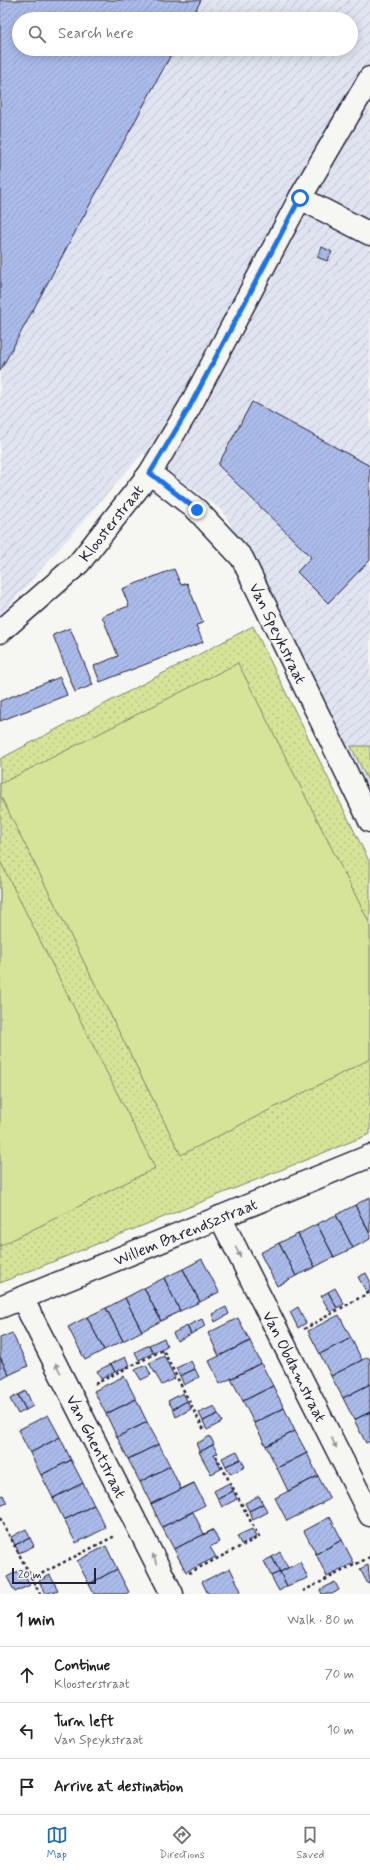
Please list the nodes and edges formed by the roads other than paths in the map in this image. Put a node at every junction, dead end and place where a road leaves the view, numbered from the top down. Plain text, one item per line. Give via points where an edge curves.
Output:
1 (370, 78) edge
2 (300, 198) junction
3 (370, 234) edge
4 (150, 473) junction
5 (0, 632) edge
6 (370, 821) edge
7 (370, 1156) edge
8 (220, 1217) junction
9 (22, 1298) junction
10 (0, 1307) edge
11 (370, 1515) edge
12 (170, 1589) edge

1 - 2 street, Kloosterstraat
2 - 3 street
2 - 4 street, Kloosterstraat via 189,408
4 - 5 street, Kloosterstraat via 79,563
4 - 6 street, Van Speykstraat via 197,510 242,558
7 - 8 street, Willem Barendszstraat
8 - 9 street, Willem Barendszstraat
8 -> 11 street, Van Obdamstraat
9 - 10 street, Willem Barendszstraat
12 -> 9 street, Van Ghentstraat

